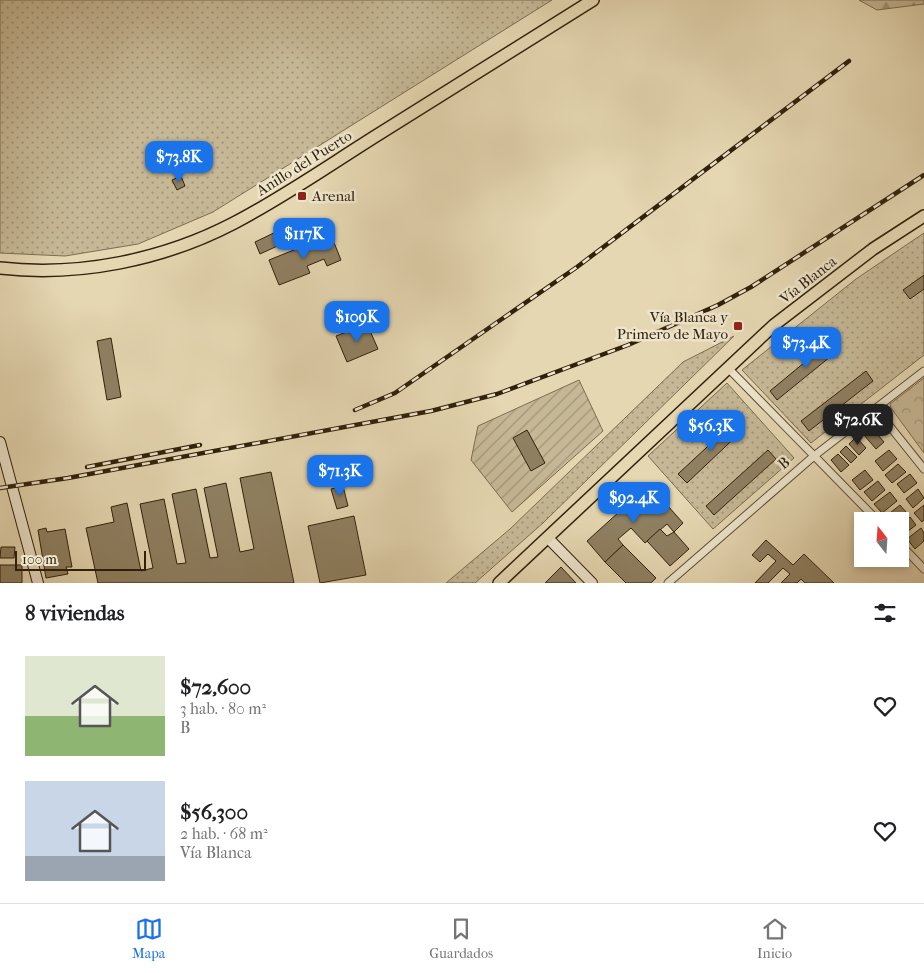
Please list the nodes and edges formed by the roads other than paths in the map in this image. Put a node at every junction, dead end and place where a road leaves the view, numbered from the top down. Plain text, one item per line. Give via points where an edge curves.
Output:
1 (593, 0) edge
2 (924, 216) edge
3 (0, 268) edge
4 (728, 368) junction
5 (924, 371) edge
6 (876, 409) junction
7 (0, 442) edge
8 (814, 456) junction
9 (924, 470) edge
10 (869, 512) edge
11 (548, 538) junction
12 (909, 553) edge
13 (924, 569) edge
14 (38, 583) edge
15 (499, 583) edge
16 (592, 583) edge
17 (668, 583) edge

1 - 3 main road, Anillo del Puerto via 296,187 210,234 176,248 124,262 58,270
2 - 4 main road, Vía Blanca via 822,287 774,325
4 - 8 street
4 - 11 main road, Vía Blanca
5 - 6 street, B
6 - 8 street, B
6 - 9 street
7 - 14 main road
8 - 10 street
8 - 17 street, B
11 - 15 main road, Vía Blanca
11 - 16 main road
12 - 13 street

